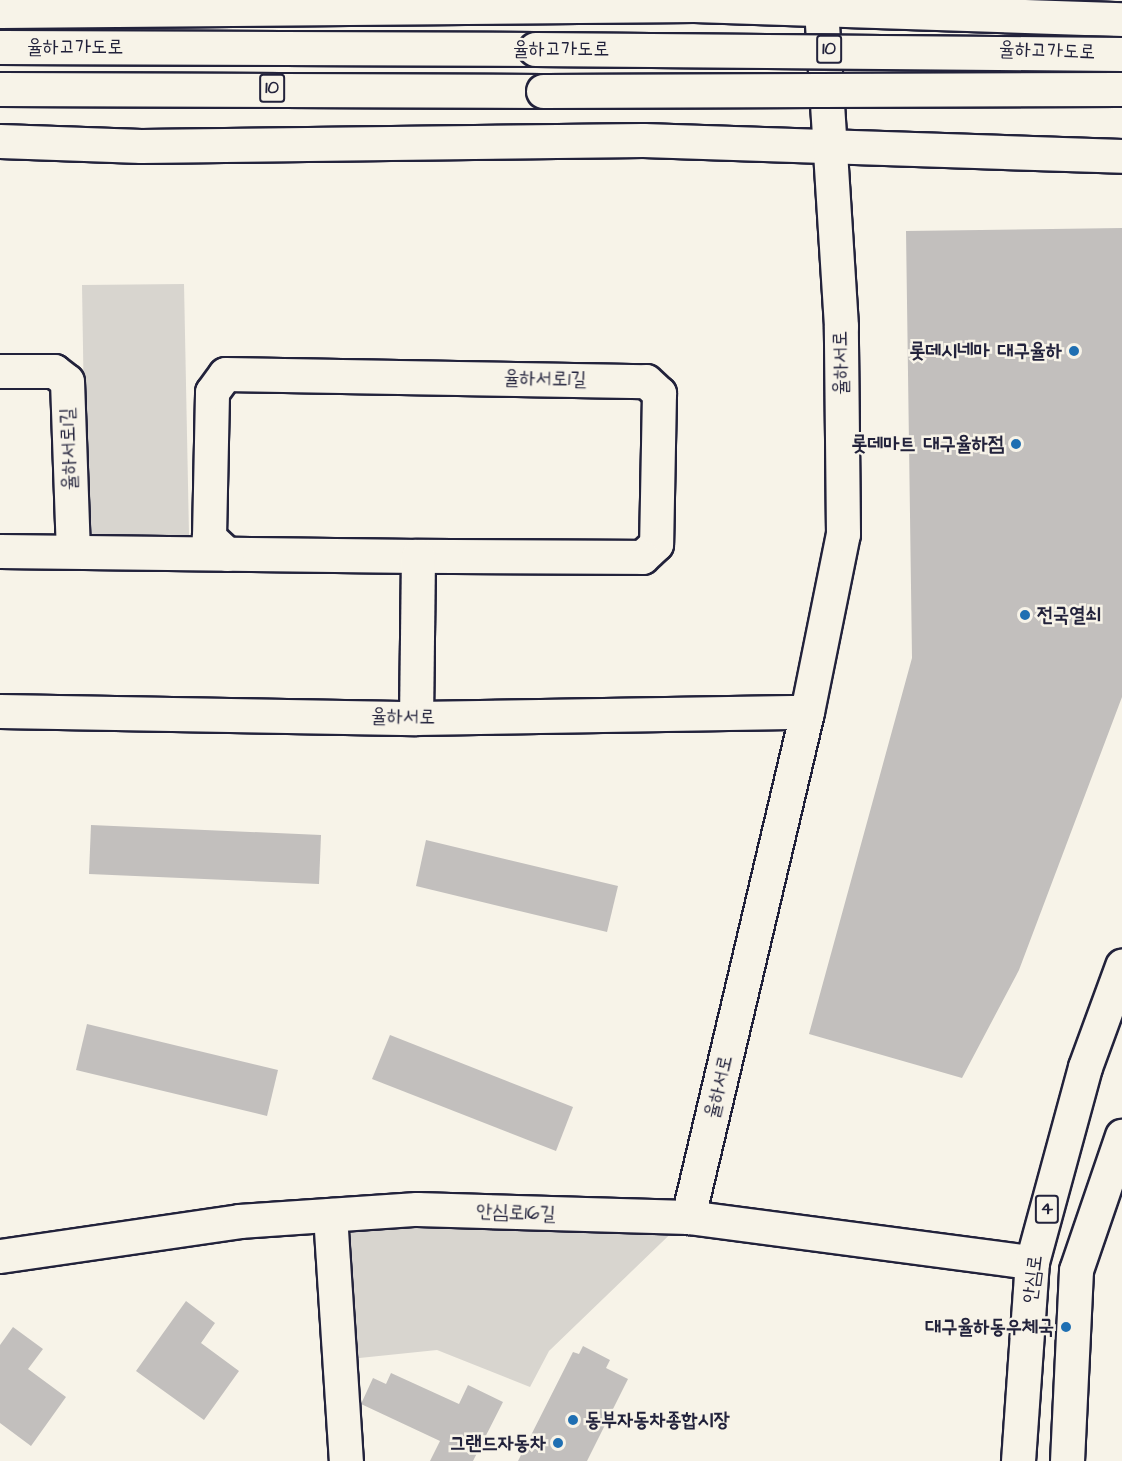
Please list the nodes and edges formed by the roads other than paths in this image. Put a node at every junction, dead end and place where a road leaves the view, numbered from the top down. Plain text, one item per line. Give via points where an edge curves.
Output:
1 (821, 5) edge
2 (0, 11) edge
3 (1122, 19) edge
4 (0, 46) edge
5 (1122, 54) edge
6 (0, 89) edge
7 (1122, 89) edge
8 (0, 141) edge
9 (832, 144) junction
10 (1122, 156) edge
11 (0, 371) edge
12 (0, 551) edge
13 (73, 551) junction
14 (226, 554) junction
15 (418, 556) junction
16 (0, 711) edge
17 (807, 712) junction
18 (416, 718) junction
19 (1122, 966) edge
20 (1122, 1137) edge
21 (330, 1215) junction
22 (688, 1217) junction
23 (0, 1256) edge
24 (1032, 1262) junction
25 (346, 1461) edge
26 (1018, 1461) edge
27 (1067, 1461) edge

1 - 2 main road
1 - 3 main road
1 - 9 main road, 율하서로
4 - 5 main road, 율하고가도로 / 10, bridge
6 - 7 main road, 율하고가도로 / 10, bridge
8 - 9 main road
9 - 10 main road
9 - 17 main road, 율하서로 via 843,534
11 - 13 main road, 율하서로1길 via 54,371 67,381
12 - 13 main road, 율하서로1길
13 - 14 main road, 율하서로1길
14 - 15 main road, 율하서로1길
14 - 15 main road, 율하서로1길 via 209,537 212,392 225,374 646,381 659,393 656,544 642,557
15 - 18 main road
16 - 18 main road, 율하서로
17 - 18 main road, 율하서로
17 - 22 main road, 율하서로
19 - 24 main road, 안심로 / 4 via 1085,1067
20 - 27 main road via 1076,1270
21 - 22 main road, 안심로16길 via 417,1209
21 - 23 main road, 안심로16길 via 239,1221
21 - 25 main road
22 - 24 main road, 안심로16길
24 - 26 main road, 안심로 / 4

